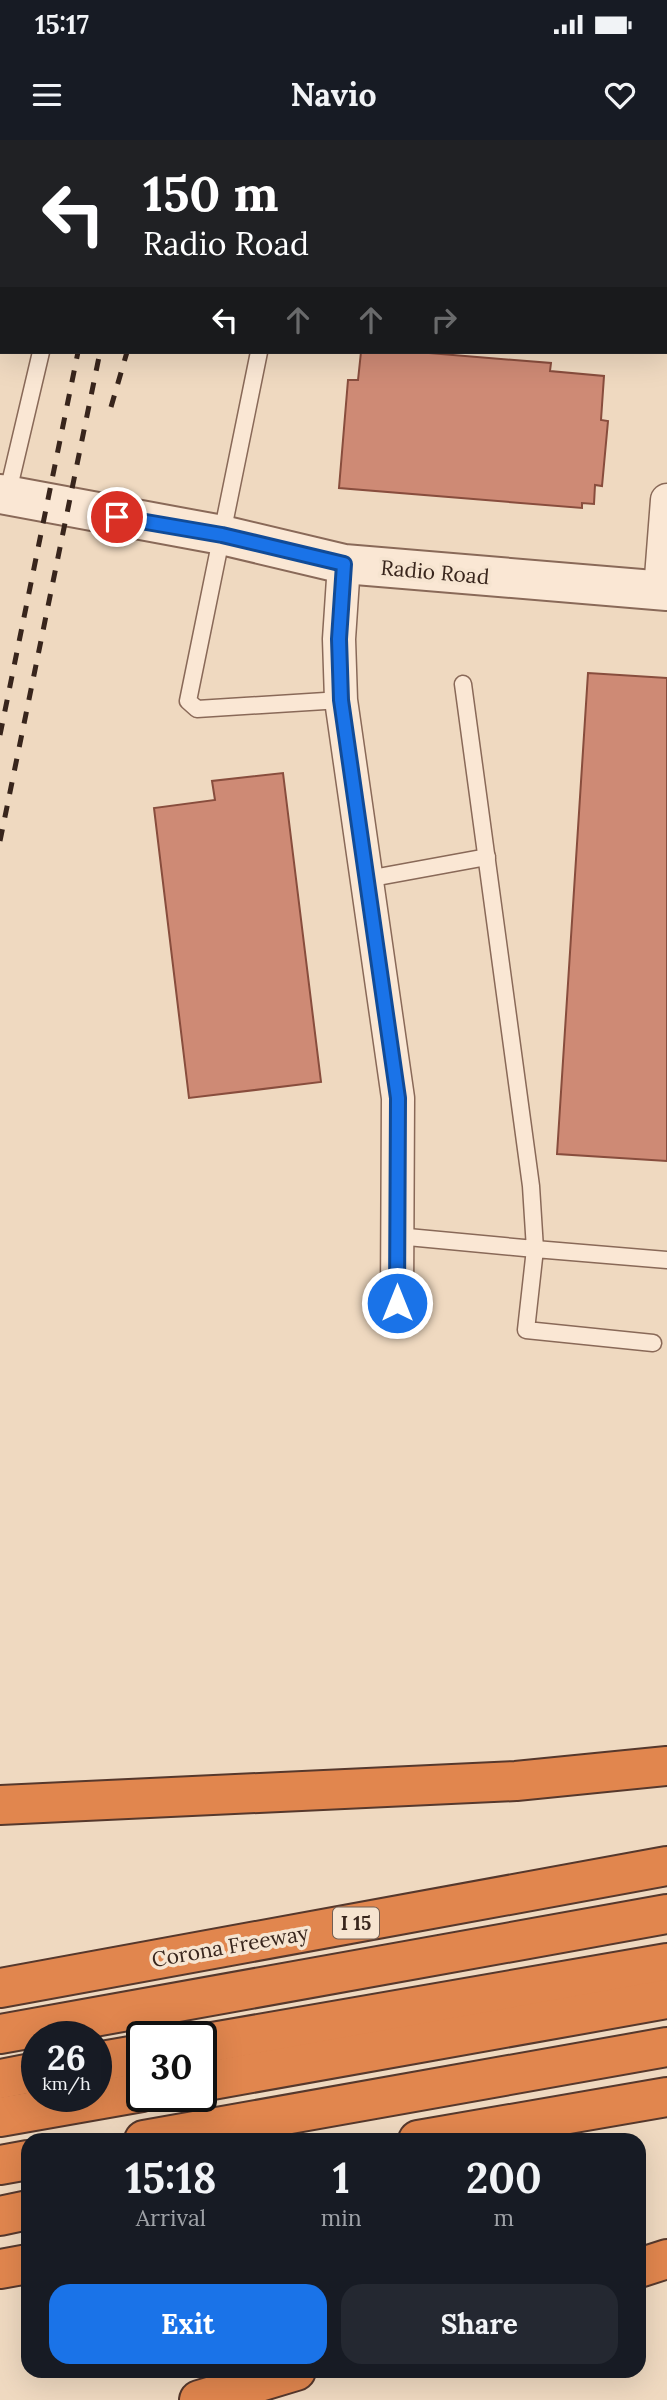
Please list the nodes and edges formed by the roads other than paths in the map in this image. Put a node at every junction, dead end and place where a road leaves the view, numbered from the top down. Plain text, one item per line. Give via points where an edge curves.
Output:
1 (40, 354) edge
2 (259, 354) edge
3 (4, 495) edge
4 (667, 500) edge
5 (222, 535) junction
6 (344, 564) junction
7 (663, 591) edge
8 (463, 684) dead end
9 (341, 700) junction
10 (487, 857) junction
11 (367, 879) junction
12 (397, 1236) junction
13 (535, 1249) junction
14 (667, 1260) edge
15 (397, 1303) dead end
16 (653, 1343) dead end
17 (667, 1766) edge
18 (0, 1791) edge
19 (200, 1797) junction
20 (0, 1805) edge
21 (667, 1866) edge
22 (667, 1914) edge
23 (667, 1963) edge
24 (0, 1987) edge
25 (602, 1993) junction
26 (667, 1999) edge
27 (0, 2034) edge
28 (217, 2042) edge
29 (667, 2046) edge
30 (21, 2076) edge
31 (217, 2078) edge
32 (0, 2079) edge
33 (126, 2095) edge
34 (667, 2097) edge
35 (0, 2117) edge
36 (183, 2133) edge
37 (459, 2133) edge
38 (21, 2161) edge
39 (0, 2165) edge
40 (21, 2212) edge
41 (0, 2216) edge
42 (667, 2259) edge
43 (21, 2265) edge
44 (646, 2266) edge
45 (0, 2269) edge
46 (273, 2378) edge
47 (199, 2400) edge

1 - 3 lane
2 - 5 lane
3 - 5 street, Radio Road
4 - 7 street
5 - 6 street, Radio Road
5 - 9 lane via 188,701 197,709
6 - 7 street, Radio Road
6 - 9 street
8 - 10 lane
9 - 11 street
10 - 11 lane
10 - 13 lane via 531,1186
11 - 12 street via 398,1098
12 - 13 lane
12 - 15 street
13 - 14 lane
13 - 16 lane via 526,1330
17 - 19 highway via 516,1781
18 - 19 highway
19 - 20 highway
21 - 24 highway, Corona Freeway / I 15
22 - 27 highway
23 - 25 highway
25 - 26 highway
25 - 28 highway
25 - 31 highway
29 - 36 highway
30 - 32 highway
33 - 35 highway
34 - 37 highway
38 - 39 highway
40 - 41 highway
42 - 44 highway
43 - 45 highway
46 - 47 highway

